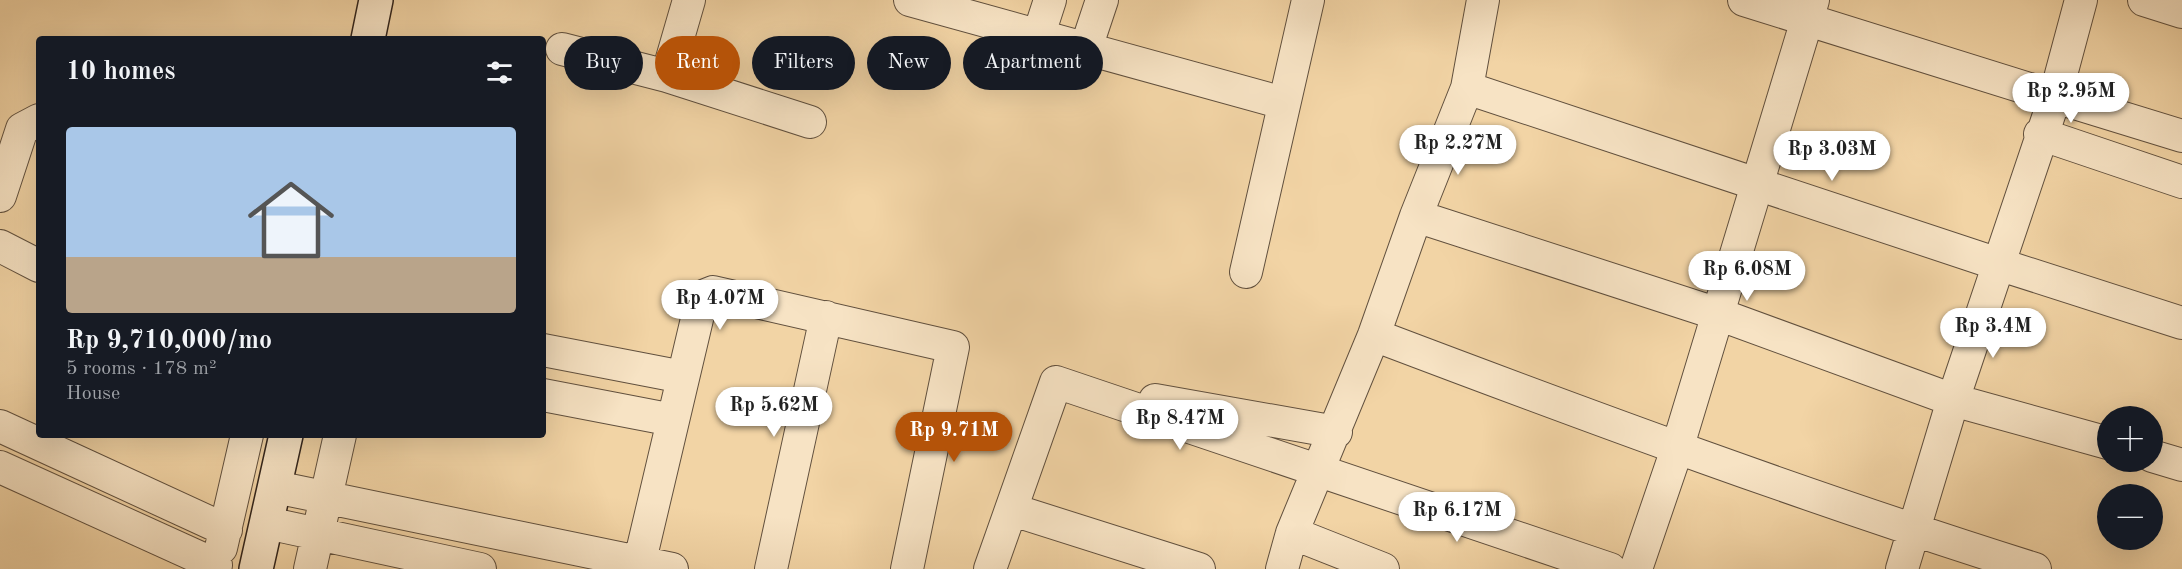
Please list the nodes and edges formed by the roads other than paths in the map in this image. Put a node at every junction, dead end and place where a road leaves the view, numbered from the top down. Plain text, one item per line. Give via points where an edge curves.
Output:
1 (376, 0) edge
2 (689, 0) edge
3 (910, 0) edge
4 (1050, 0) edge
5 (1102, 0) edge
6 (1308, 0) edge
7 (1483, 0) edge
8 (1744, 0) edge
9 (2081, 0) edge
10 (2144, 0) edge
11 (974, 9) edge
12 (1810, 9) edge
13 (2182, 12) edge
14 (369, 36) edge
15 (679, 36) edge
16 (1038, 36) joint
17 (1090, 36) edge
18 (562, 49) dead end
19 (1103, 53) edge
20 (655, 73) edge
21 (1467, 88) junction
22 (711, 90) edge
23 (2055, 97) junction
24 (1283, 103) junction
25 (36, 122) edge
26 (810, 122) dead end
27 (2040, 134) junction
28 (2182, 136) edge
29 (1757, 182) junction
30 (2182, 182) edge
31 (0, 196) edge
32 (1416, 216) junction
33 (0, 246) edge
34 (36, 264) edge
35 (1998, 264) junction
36 (1246, 272) dead end
37 (1718, 314) junction
38 (826, 317) junction
39 (2182, 323) edge
40 (1374, 335) junction
41 (546, 351) edge
42 (683, 377) junction
43 (1056, 382) junction
44 (546, 396) edge
45 (1953, 399) junction
46 (673, 420) junction
47 (0, 426) edge
48 (1336, 432) junction
49 (246, 438) edge
50 (285, 438) edge
51 (339, 438) edge
52 (2097, 440) edge
53 (1677, 449) junction
54 (2163, 459) edge
55 (2182, 465) edge
56 (0, 467) edge
57 (1319, 472) junction
58 (275, 487) junction
59 (327, 496) junction
60 (1012, 510) junction
61 (267, 523) junction
62 (226, 530) junction
63 (1913, 531) junction
64 (1292, 533) junction
65 (317, 536) junction
66 (639, 565) edge
67 (216, 567) edge
68 (470, 568) edge
69 (256, 569) edge
70 (310, 569) edge
71 (672, 569) edge
72 (771, 569) edge
73 (907, 569) edge
74 (990, 569) edge
75 (1199, 569) edge
76 (1282, 569) edge
77 (1383, 569) edge
78 (1610, 569) edge
79 (1636, 569) edge
80 (1902, 569) edge
81 (2035, 569) edge

1 - 14 street
2 - 15 street
3 - 11 street
4 - 16 street
5 - 17 street
6 - 24 street
7 - 21 street
8 - 12 street
9 - 23 street
10 - 13 street
11 - 16 street
12 - 23 street
12 - 29 street
18 - 20 street
19 - 24 street
21 - 29 street
21 - 32 street
22 - 26 street
23 - 27 street
23 - 28 street
24 - 36 street
25 - 31 street via 22,129
27 - 30 street
27 - 35 street
29 - 35 street
29 - 37 street
32 - 37 street
32 - 40 street
33 - 34 street
35 - 39 street
35 - 45 street
37 - 45 street
37 - 53 street
38 - 42 street via 719,293 708,294 701,302
38 - 72 street
38 - 73 street via 953,347
40 - 48 street
40 - 53 street
41 - 42 street
42 - 46 street
43 - 48 street
43 - 57 street
43 - 60 street
44 - 46 street
45 - 52 street
45 - 63 street
46 - 66 street
47 - 62 street
48 - 57 street
49 - 62 street
50 - 58 street
51 - 59 street
53 - 63 street
53 - 79 street
54 - 55 street
56 - 67 street
57 - 64 street
57 - 78 street
58 - 59 street
58 - 61 street
59 - 65 street
59 - 66 street
60 - 74 street
60 - 75 street
61 - 65 street
61 - 69 street
62 - 67 street
63 - 80 street
63 - 81 street
64 - 76 street
64 - 77 street
65 - 68 street
65 - 70 street
66 - 71 street

